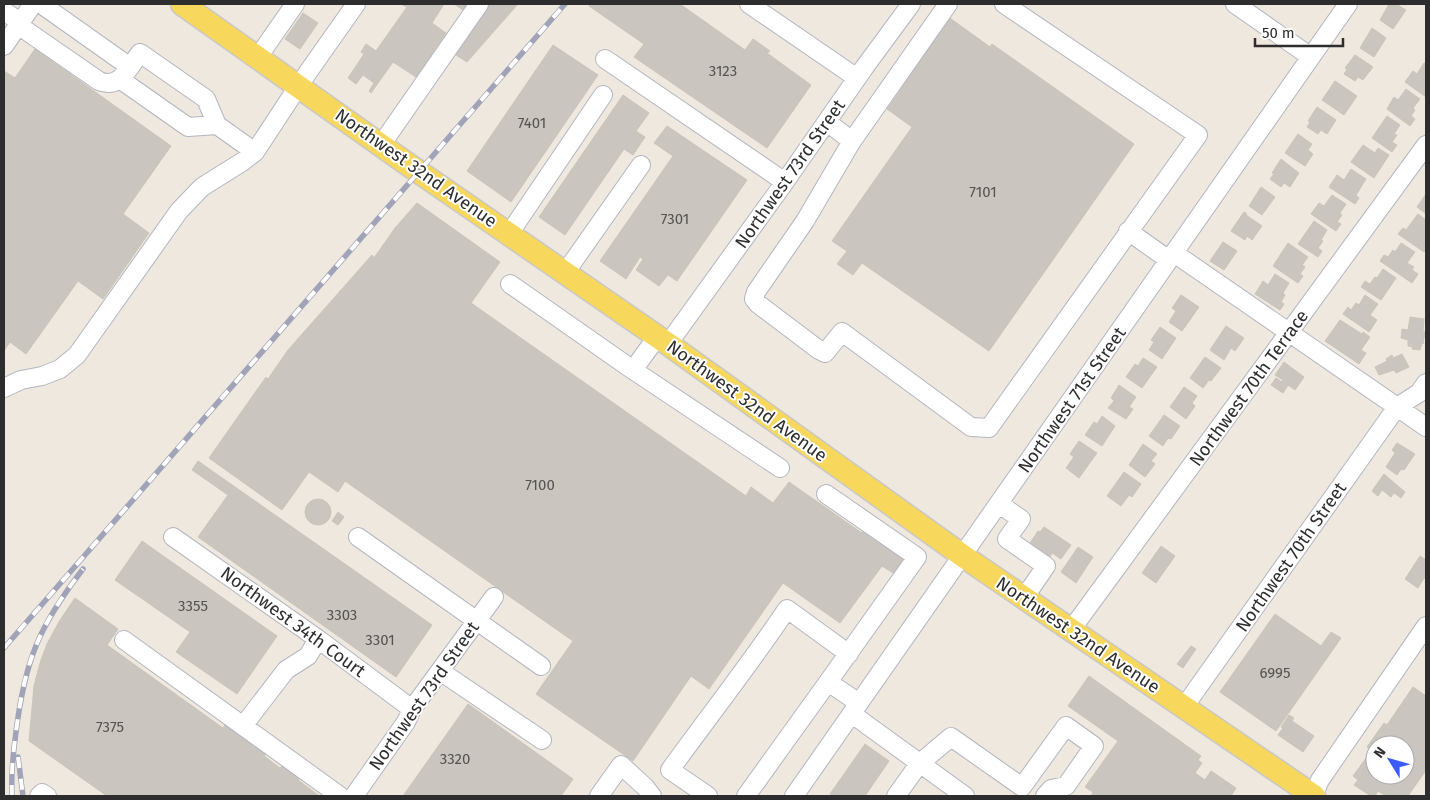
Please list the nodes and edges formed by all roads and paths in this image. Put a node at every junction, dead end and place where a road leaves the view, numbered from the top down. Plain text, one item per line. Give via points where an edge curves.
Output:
1 (33, 4) edge
2 (41, 4) edge
3 (182, 4) edge
4 (296, 4) edge
5 (356, 4) edge
6 (479, 4) edge
7 (749, 4) edge
8 (912, 4) edge
9 (948, 4) edge
10 (1004, 4) edge
11 (1235, 4) edge
12 (1348, 4) edge
13 (4, 11) edge
14 (19, 23) junction
15 (4, 46) edge
16 (258, 57) junction
17 (1311, 57) junction
18 (605, 59) dead end
19 (125, 73) junction
20 (857, 78) junction
21 (299, 85) junction
22 (603, 95) dead end
23 (827, 122) junction
24 (217, 125) junction
25 (852, 141) junction
26 (381, 145) junction
27 (1426, 145) edge
28 (255, 152) junction
29 (641, 165) dead end
30 (785, 182) junction
31 (1128, 231) junction
32 (509, 234) junction
33 (1172, 257) junction
34 (565, 273) junction
35 (510, 284) dead end
36 (1289, 332) junction
37 (662, 341) junction
38 (633, 370) junction
39 (1426, 383) edge
40 (4, 388) edge
41 (1397, 406) junction
42 (1426, 427) edge
43 (780, 468) dead end
44 (826, 494) dead end
45 (999, 504) junction
46 (358, 536) dead end
47 (173, 537) dead end
48 (963, 556) junction
49 (494, 597) dead end
50 (1024, 598) junction
51 (476, 621) junction
52 (1426, 626) edge
53 (1071, 630) junction
54 (318, 639) junction
55 (124, 640) dead end
56 (849, 654) junction
57 (541, 666) dead end
58 (440, 671) junction
59 (828, 682) junction
60 (1184, 707) junction
61 (412, 709) junction
62 (856, 709) junction
63 (243, 726) junction
64 (542, 740) dead end
65 (919, 764) junction
66 (340, 796) edge
67 (354, 796) edge
68 (599, 796) edge
69 (652, 796) edge
70 (708, 796) edge
71 (746, 796) edge
72 (794, 796) edge
73 (896, 796) edge
74 (965, 796) edge
75 (1045, 796) edge
76 (1313, 796) edge

1 - 14 street
2 - 19 street
3 - 16 main road, Northwest 32nd Avenue
4 - 16 street
5 - 21 street
6 - 26 street
7 - 20 street
8 - 20 street, Northwest 73rd Street
9 - 25 street
10 - 31 street via 1198,135
11 - 17 street
12 - 17 street, Northwest 71st Street
13 - 14 street
14 - 15 street
14 - 19 street via 99,81 111,84
16 - 21 main road, Northwest 32nd Avenue
17 - 33 street, Northwest 71st Street
18 - 30 street
19 - 24 street via 188,127
19 - 24 street via 140,53 206,100
20 - 23 street, Northwest 73rd Street
21 - 26 main road, Northwest 32nd Avenue
21 - 28 street
22 - 32 street
23 - 25 street
23 - 30 street, Northwest 73rd Street
24 - 28 street
25 - 31 street via 754,299 826,353 842,332 971,427 989,428
26 - 32 main road, Northwest 32nd Avenue
27 - 36 street, Northwest 70th Terrace
28 - 40 street via 202,187 179,211 77,355 60,369
29 - 34 street
30 - 37 street, Northwest 73rd Street
31 - 33 street
32 - 34 main road, Northwest 32nd Avenue
33 - 36 street
33 - 45 street, Northwest 71st Street
34 - 37 main road, Northwest 32nd Avenue
35 - 38 street
36 - 41 street
36 - 53 street, Northwest 70th Terrace
37 - 38 street, Northwest 73rd Street
37 - 48 main road, Northwest 32nd Avenue
38 - 43 street
39 - 41 street via 1419,393
41 - 42 street
41 - 60 street, Northwest 70th Street
44 - 56 street via 917,557
45 - 48 street, Northwest 71st Street
45 - 50 street via 1021,519 1007,538 1046,566
46 - 51 street
47 - 54 street, Northwest 34th Court
48 - 50 main road, Northwest 32nd Avenue
48 - 62 street, Northwest 71st Street
49 - 51 street, Northwest 73rd Street
50 - 53 main road, Northwest 32nd Avenue
51 - 57 street
51 - 58 street, Northwest 73rd Street
52 - 76 street via 1320,780
53 - 60 main road, Northwest 32nd Avenue
54 - 61 street, Northwest 34th Court
54 - 63 street via 308,656 286,670
55 - 63 street
56 - 59 street
56 - 70 street via 787,609 670,770
58 - 61 street, Northwest 73rd Street
58 - 64 street
59 - 62 street
59 - 71 street
60 - 76 main road, Northwest 32nd Avenue
61 - 67 street, Northwest 73rd Street
62 - 65 street
62 - 72 street, Northwest 71st Street
63 - 66 street
65 - 73 street
65 - 74 street
65 - 75 street via 951,736 1022,787 1066,726 1094,746 1066,786 1051,789
68 - 69 street via 621,765

